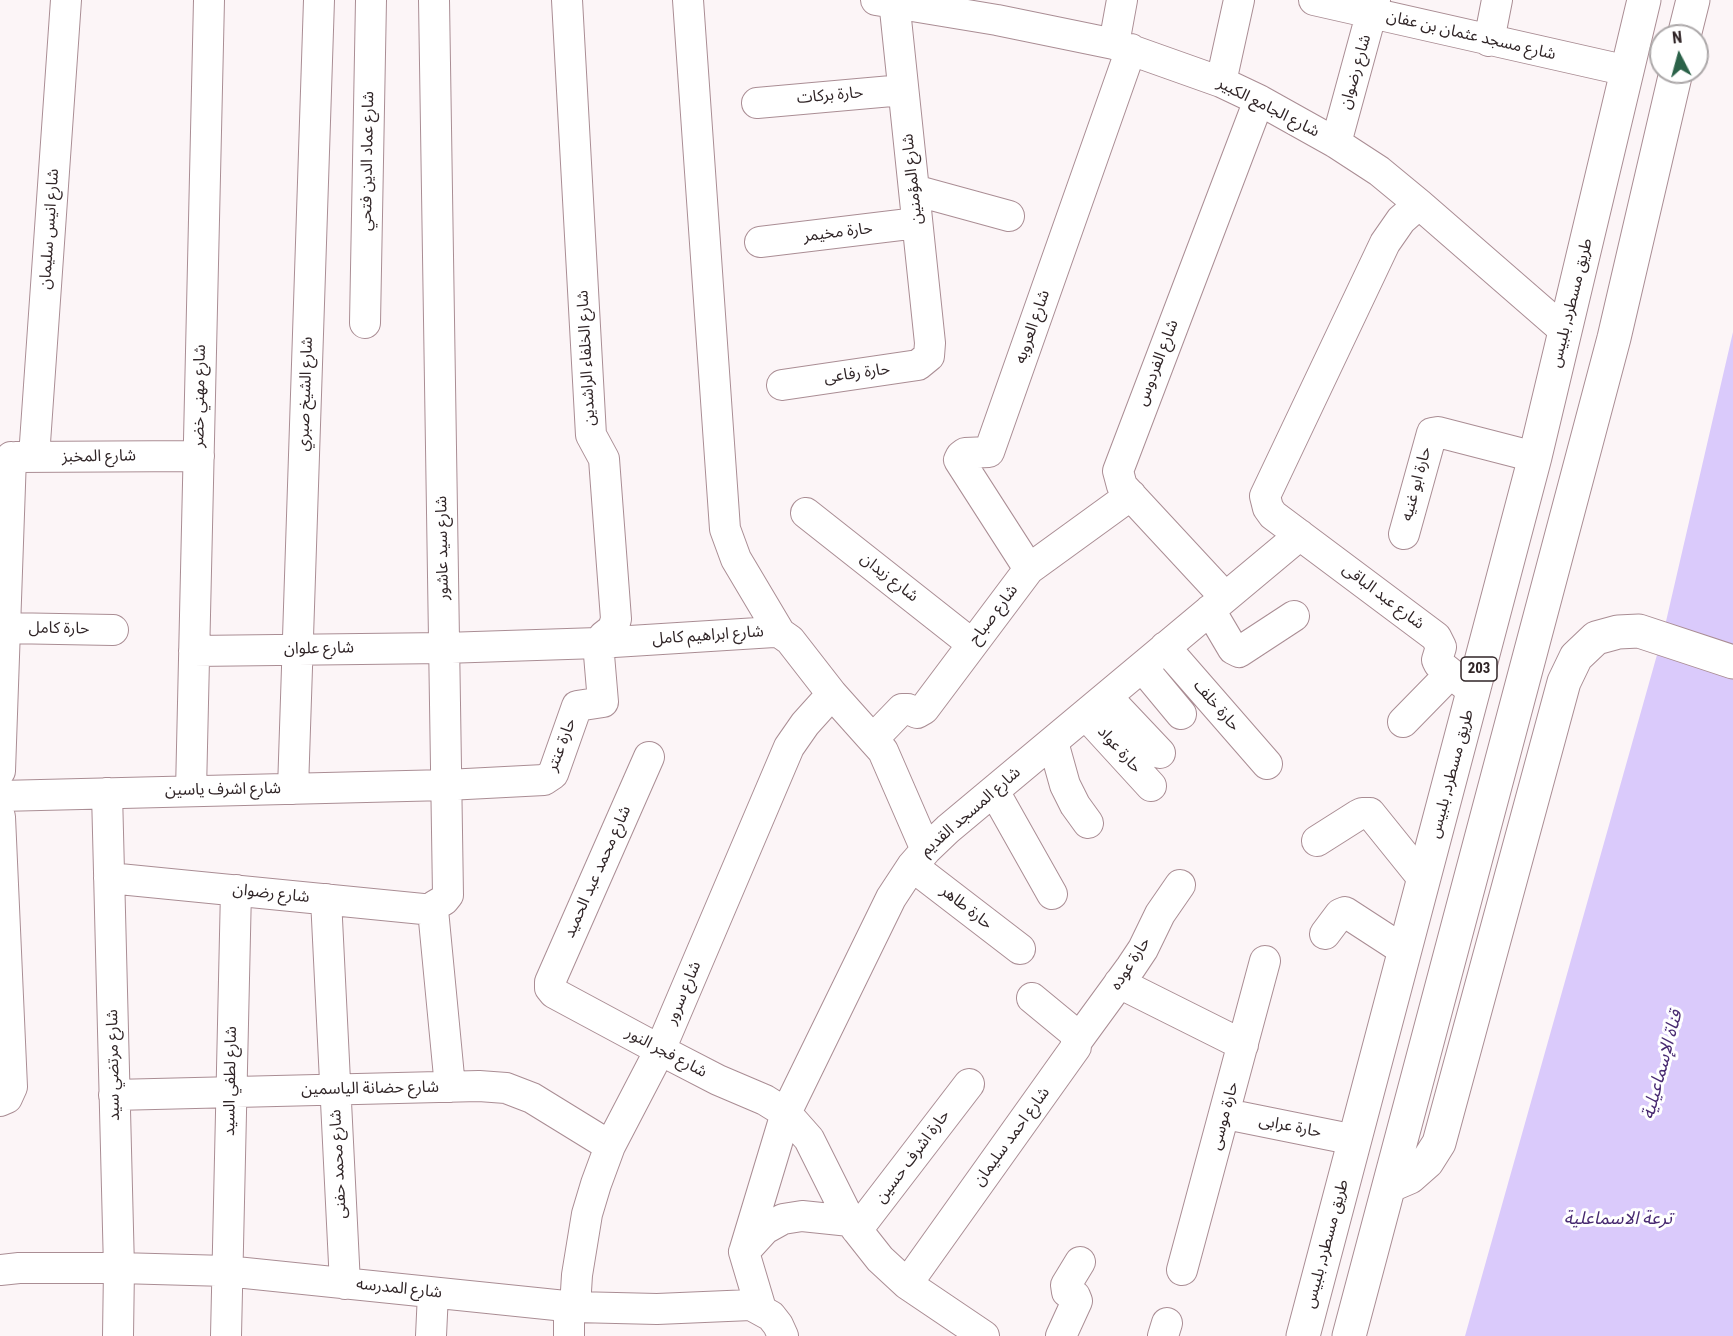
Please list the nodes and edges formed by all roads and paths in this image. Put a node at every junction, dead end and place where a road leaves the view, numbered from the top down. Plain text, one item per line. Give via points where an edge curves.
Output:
1 (66, 0) edge
2 (209, 0) edge
3 (319, 0) edge
4 (371, 0) edge
5 (434, 0) edge
6 (567, 0) edge
7 (688, 0) edge
8 (1122, 0) edge
9 (1239, 0) edge
10 (1314, 0) edge
11 (1497, 0) edge
12 (1644, 0) edge
13 (1693, 0) edge
14 (888, 1) edge
15 (1374, 6) edge
16 (999, 10) edge
17 (1687, 24) edge
18 (1489, 41) junction
19 (1122, 46) junction
20 (1628, 71) junction
21 (1221, 82) junction
22 (1673, 84) edge
23 (903, 90) junction
24 (1259, 100) junction
25 (757, 103) dead end
26 (1336, 143) junction
27 (914, 190) junction
28 (1419, 204) junction
29 (1009, 216) dead end
30 (917, 224) junction
31 (760, 242) dead end
32 (365, 323) dead end
33 (1565, 331) junction
34 (929, 356) joint
35 (782, 385) dead end
36 (199, 456) junction
37 (15, 457) edge
38 (1535, 457) junction
39 (1131, 495) junction
40 (806, 513) dead end
41 (1404, 534) dead end
42 (1300, 535) junction
43 (1029, 569) junction
44 (1217, 603) junction
45 (1294, 616) dead end
46 (5, 628) junction
47 (113, 630) dead end
48 (780, 633) junction
49 (598, 644) junction
50 (972, 644) junction
51 (1165, 647) junction
52 (444, 648) junction
53 (298, 650) junction
54 (194, 651) junction
55 (1733, 662) edge
56 (1142, 667) junction
57 (1462, 683) junction
58 (832, 694) junction
59 (1096, 706) junction
60 (1181, 714) dead end
61 (1403, 722) dead end
62 (873, 739) junction
63 (1053, 742) junction
64 (1160, 753) dead end
65 (649, 757) dead end
66 (1267, 764) dead end
67 (0, 771) edge
68 (447, 785) junction
69 (1151, 786) dead end
70 (293, 789) junction
71 (191, 791) junction
72 (994, 791) junction
73 (107, 793) junction
74 (0, 796) edge
75 (0, 817) edge
76 (1088, 823) dead end
77 (1317, 841) dead end
78 (919, 858) junction
79 (109, 878) junction
80 (1424, 880) junction
81 (1180, 885) dead end
82 (236, 890) junction
83 (1052, 894) dead end
84 (326, 899) junction
85 (433, 910) junction
86 (1325, 934) dead end
87 (1020, 949) dead end
88 (1405, 951) junction
89 (1265, 961) dead end
90 (1119, 983) junction
91 (550, 988) joint
92 (1032, 998) dead end
93 (4, 1005) edge
94 (1077, 1041) junction
95 (1243, 1045) junction
96 (660, 1050) junction
97 (969, 1084) dead end
98 (450, 1087) junction
99 (335, 1090) junction
100 (231, 1092) junction
101 (114, 1095) junction
102 (0, 1101) edge
103 (786, 1113) junction
104 (1226, 1114) junction
105 (1355, 1140) junction
106 (610, 1146) junction
107 (1389, 1186) junction
108 (854, 1225) junction
109 (744, 1252) junction
110 (1080, 1262) dead end
111 (119, 1268) junction
112 (0, 1270) edge
113 (1182, 1270) dead end
114 (226, 1271) junction
115 (345, 1284) junction
116 (907, 1284) junction
117 (433, 1293) junction
118 (572, 1307) junction
119 (761, 1309) junction
120 (118, 1336) edge
121 (226, 1336) edge
122 (431, 1336) edge
123 (569, 1336) edge
124 (783, 1336) edge
125 (984, 1336) edge
126 (1061, 1336) edge
127 (1303, 1336) edge
128 (1349, 1336) edge

1 - 37 street, شارع انيس سليمان
2 - 36 street, شارع مهني خضر
3 - 53 street, شارع الشيخ صبري
4 - 32 street, شارع عماد الدين فتحي
5 - 52 street, شارع سيد عاشور
6 - 49 street, شارع الخلفاء الراشدين via 591,435 604,459 616,619 613,629
7 - 48 street via 725,529 736,559
8 - 19 street
9 - 21 street
10 - 15 street, شارع مسجد عثمان بن عفان
11 - 18 street
12 - 20 main road, طريق مسطرد, بلبيس / 203
13 - 17 main road
14 - 16 street, شارع الجامع الكبير
14 - 23 street, شارع المؤمنين
15 - 18 street, شارع مسجد عثمان بن عفان
15 - 26 street, شارع رضوان
16 - 19 street, شارع الجامع الكبير
18 - 20 street, شارع مسجد عثمان بن عفان
19 - 21 street, شارع الجامع الكبير
19 - 43 street, شارع العروبه via 989,452 965,453 959,460
20 - 33 main road, طريق مسطرد, بلبيس / 203
21 - 24 street, شارع الجامع الكبير
22 - 107 main road, 203 via 1614,338
23 - 25 street, حارة بركات
23 - 27 street, شارع المؤمنين
24 - 26 street, شارع الجامع الكبير
24 - 39 street, شارع الفردوس via 1119,464 1119,479
26 - 28 street, شارع الجامع الكبير
27 - 29 street
27 - 30 street, شارع المؤمنين
28 - 33 street, شارع الجامع الكبير
28 - 42 street via 1401,220 1385,243 1267,489 1265,496 1273,515
30 - 31 street, حارة مخيمر
30 - 34 street, شارع المؤمنين
33 - 38 main road, طريق مسطرد, بلبيس / 203
34 - 35 street, حارة رفاعى via 918,365
36 - 37 street, شارع المخبز
36 - 54 street, شارع مهني خضر
37 - 46 street, شارع انيس سليمان
38 - 41 street, حارة ابو غنيه via 1432,433
38 - 57 main road, طريق مسطرد, بلبيس / 203
39 - 43 street, شارع صباح
39 - 44 street, شارع الفردوس
40 - 50 street, شارع زيدان
42 - 44 street, شارع المسجد القديم
42 - 57 street, شارع عبد الباقى via 1436,638 1441,647 1439,664
43 - 50 street, شارع صباح
44 - 45 street, شارع الفردوس via 1233,649 1239,652
44 - 51 street, شارع المسجد القديم
46 - 47 street, حارة كامل
46 - 67 street, شارع انيس سليمان
48 - 49 street, شارع ابراهيم كامل
48 - 58 street, شارع ابراهيم كامل via 790,640
49 - 52 street, شارع ابراهيم كامل
49 - 68 street, حارة عنتر via 602,704 577,706 549,778
50 - 62 street, شارع صباح via 924,710 917,713 902,709
51 - 56 street, شارع المسجد القديم
51 - 66 street, حارة خلف
52 - 53 street, شارع علوان
52 - 68 street, شارع سيد عاشور
53 - 54 street, شارع علوان
53 - 70 street, شارع الشيخ صبري
54 - 71 street, شارع مهني خضر
55 - 107 main road via 1640,631 1596,638 1576,657 1561,693 1439,1143 1427,1162 1410,1177
56 - 59 street, شارع المسجد القديم
56 - 60 street
57 - 61 street
57 - 80 main road, طريق مسطرد, بلبيس / 203
58 - 62 street, شارع ابراهيم كامل
58 - 96 street, شارع سرور via 789,747
59 - 63 street, شارع المسجد القديم
59 - 64 street
59 - 69 street, حارة عواد
62 - 78 street, شارع ابراهيم كامل via 883,752
63 - 72 street, شارع المسجد القديم
63 - 76 street via 1065,785
65 - 91 street, شارع محمد عبد الحميد
68 - 70 street, شارع اشرف ياسين
68 - 85 street, شارع سيد عاشور via 448,895
70 - 71 street, شارع اشرف ياسين
71 - 73 street, شارع اشرف ياسين
72 - 78 street, شارع المسجد القديم
72 - 83 street
73 - 74 street, شارع اشرف ياسين
73 - 79 street, شارع مرتضي سيد
75 - 93 street
77 - 80 street via 1358,815 1370,813
78 - 87 street, حارة طاهر
78 - 103 street, شارع المسجد القديم via 891,898
79 - 82 street, شارع رضوان
79 - 101 street, شارع مرتضي سيد
80 - 88 main road, طريق مسطرد, بلبيس / 203
81 - 90 street, حارة عوده
82 - 84 street, شارع رضوان
82 - 100 street, شارع لطفي السيد
84 - 85 street, شارع رضوان
84 - 99 street, شارع محمد حفنى
85 - 98 street
86 - 88 street via 1345,912
88 - 105 main road, طريق مسطرد, بلبيس / 203
89 - 95 street, حارة موسى
90 - 94 street, حارة عوده
90 - 95 street
91 - 96 street, شارع فجر النور
92 - 94 street via 1072,1031
93 - 102 street via 12,1087 7,1098
94 - 116 street, شارع احمد سليمان
95 - 104 street, حارة موسى
96 - 103 street, شارع فجر النور
96 - 106 street, شارع سرور
97 - 108 street, حارة اشرف حسين
98 - 99 street, شارع حضانة الياسمين
98 - 106 street, شارع حضانة الياسمين via 506,1088 532,1098
99 - 100 street, شارع حضانة الياسمين
99 - 115 street, شارع محمد حفنى
100 - 101 street, شارع حضانة الياسمين
100 - 114 street, شارع لطفي السيد
101 - 111 street, شارع مرتضي سيد
103 - 108 street via 810,1139
103 - 109 street, شارع المسجد القديم
104 - 105 street, حارة عرابى
104 - 113 street, حارة موسى
105 - 127 main road, طريق مسطرد, بلبيس / 203
106 - 118 street, شارع سرور via 587,1214
107 - 128 main road, 203
108 - 109 street via 802,1216 783,1219 765,1229
108 - 116 street
109 - 119 street
110 - 126 street via 1066,1286 1077,1301
111 - 112 street, شارع المدرسه
111 - 114 street, شارع المدرسه
111 - 120 street, شارع مرتضي سيد
114 - 115 street, شارع المدرسه
114 - 121 street, شارع لطفي السيد
115 - 117 street, شارع المدرسه
116 - 125 street
117 - 118 street, شارع المدرسه
117 - 122 street
118 - 119 street, شارع المدرسه via 657,1309 739,1304
118 - 123 street, شارع سرور
119 - 124 street via 778,1324

